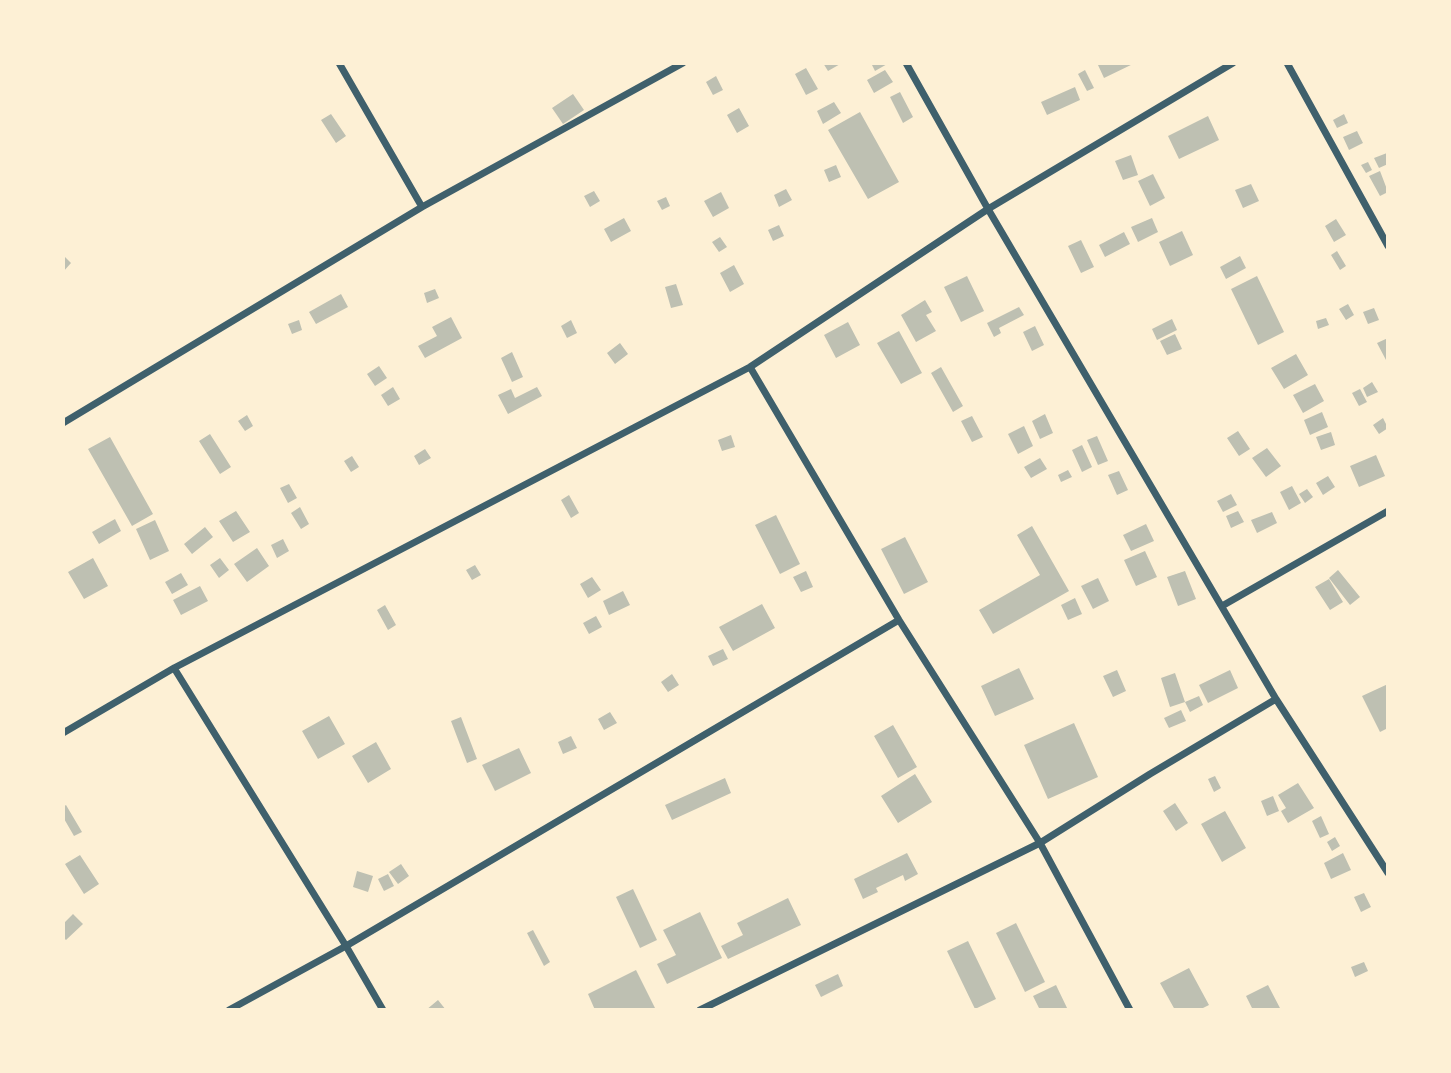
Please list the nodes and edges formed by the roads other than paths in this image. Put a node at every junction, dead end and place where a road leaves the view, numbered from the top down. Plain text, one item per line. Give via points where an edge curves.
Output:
1 (339, 63) edge
2 (683, 63) edge
3 (906, 63) edge
4 (1233, 63) edge
5 (1287, 63) edge
6 (422, 207) junction
7 (988, 209) junction
8 (1388, 246) edge
9 (750, 367) junction
10 (63, 423) edge
11 (1388, 511) edge
12 (1222, 606) junction
13 (899, 620) junction
14 (174, 668) junction
15 (1276, 699) junction
16 (63, 733) edge
17 (1040, 844) junction
18 (1388, 873) edge
19 (346, 946) junction
20 (229, 1010) edge
21 (383, 1010) edge
22 (700, 1010) edge
23 (1130, 1010) edge

1 - 6 street
2 - 6 street
3 - 7 street
4 - 7 street
5 - 8 street
6 - 10 street
7 - 9 street
7 - 12 street
9 - 13 street
9 - 14 street
11 - 12 street
12 - 15 street
13 - 17 street
13 - 19 street
14 - 16 street
14 - 19 street
15 - 17 street
15 - 18 street
17 - 22 street
17 - 23 street
19 - 20 street
19 - 21 street

